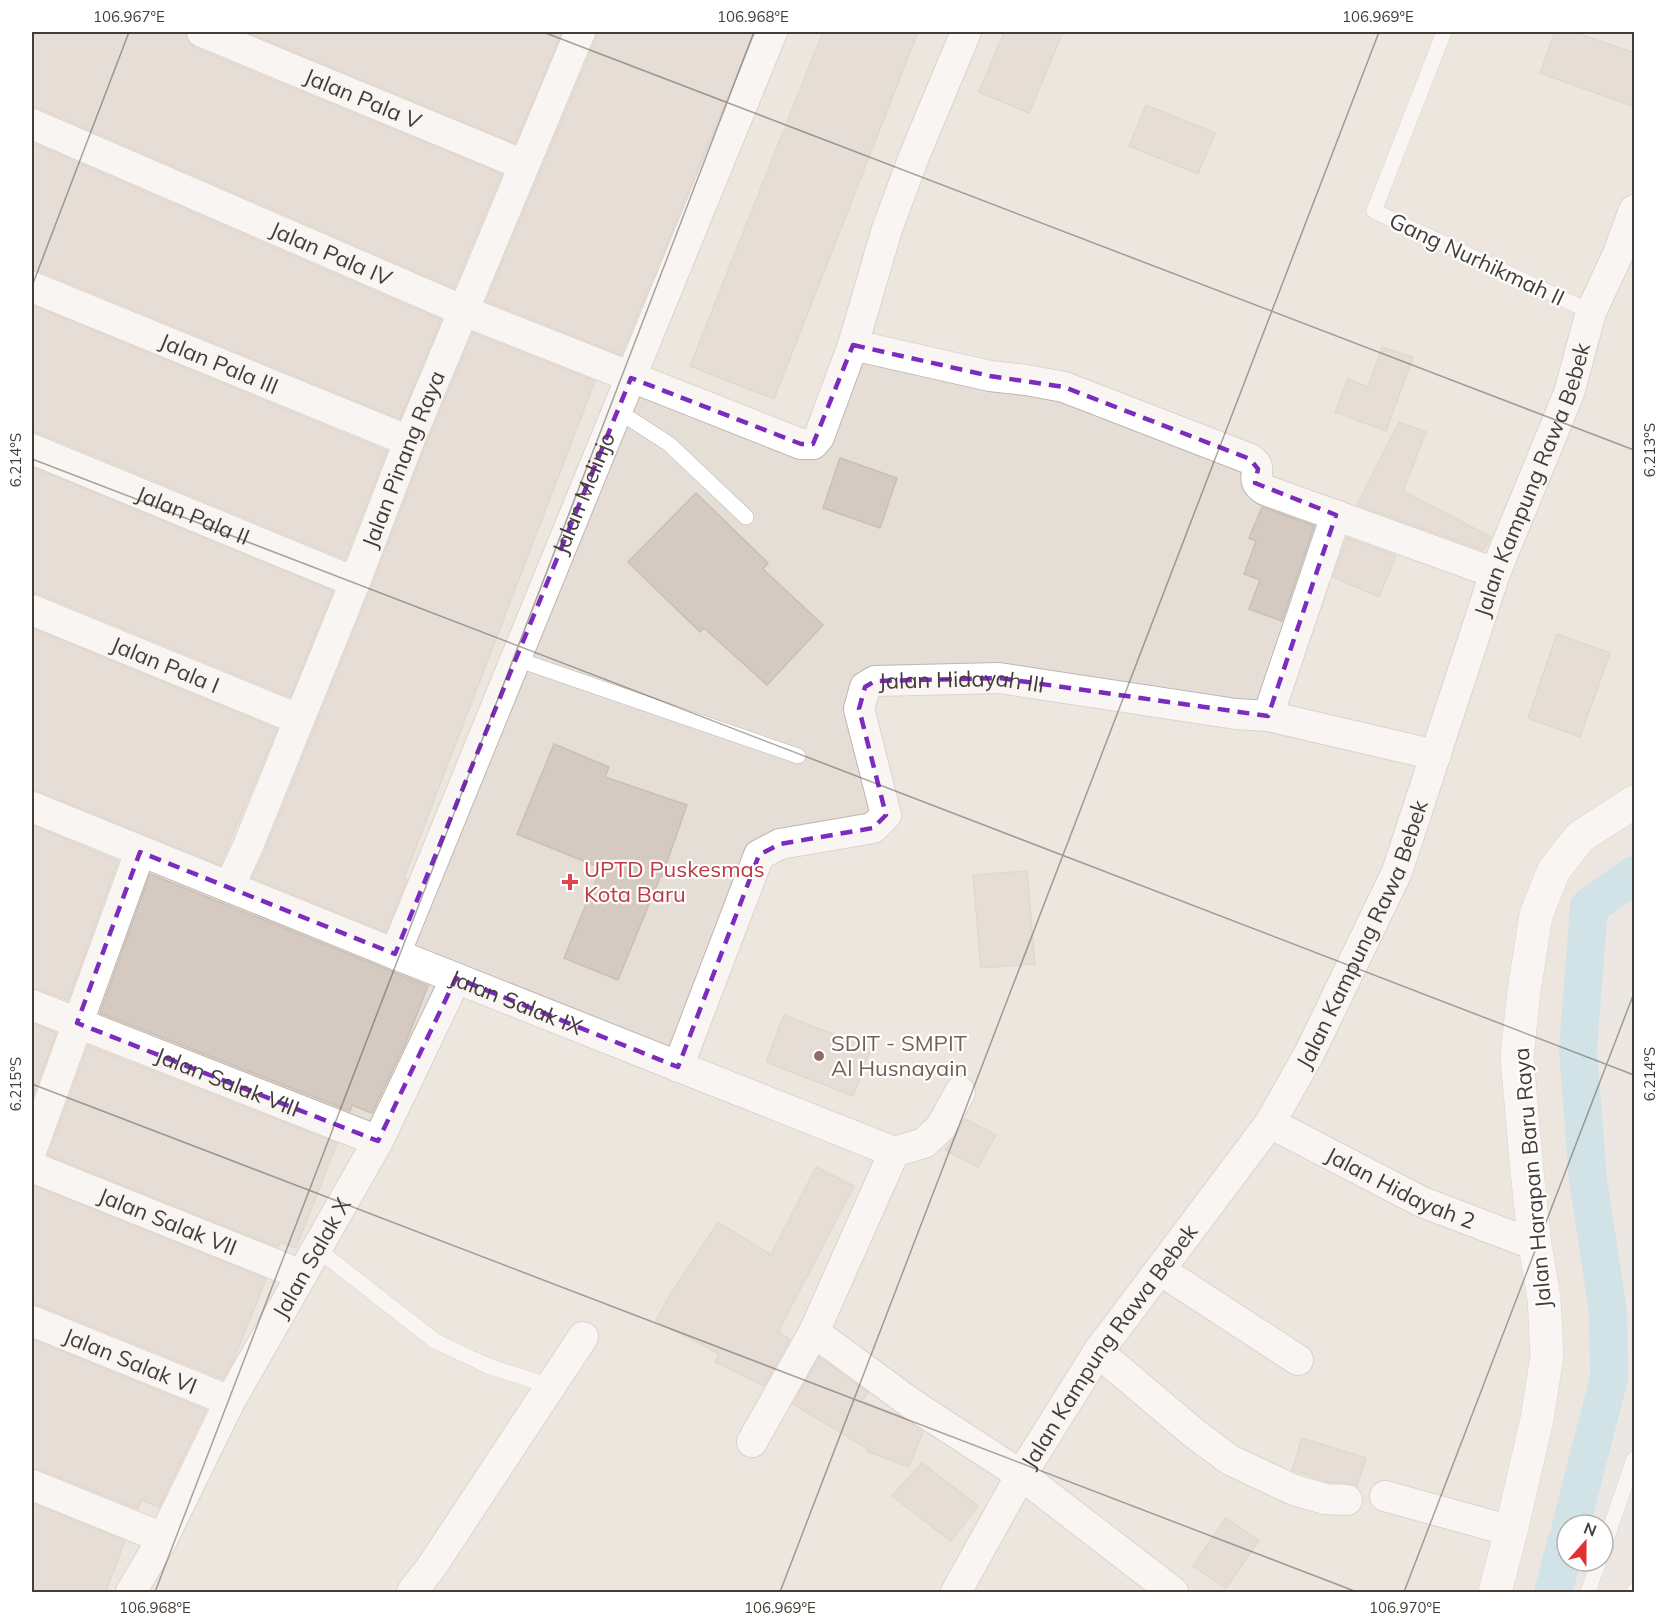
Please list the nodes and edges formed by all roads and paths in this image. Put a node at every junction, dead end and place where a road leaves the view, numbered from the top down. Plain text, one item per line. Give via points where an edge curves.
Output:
1 (202, 32) edge
2 (578, 32) edge
3 (772, 32) edge
4 (966, 32) edge
5 (1444, 32) edge
6 (32, 124) edge
7 (524, 165) junction
8 (1635, 210) edge
9 (32, 287) edge
10 (464, 311) junction
11 (1591, 312) junction
12 (853, 345) junction
13 (631, 378) junction
14 (618, 411) junction
15 (409, 441) junction
16 (32, 449) edge
17 (1335, 515) junction
18 (746, 517) dead end
19 (1495, 573) junction
20 (355, 582) junction
21 (32, 610) edge
22 (516, 659) junction
23 (1268, 716) junction
24 (298, 719) junction
25 (1436, 755) junction
26 (798, 756) dead end
27 (1635, 802) edge
28 (32, 807) edge
29 (140, 852) junction
30 (229, 887) junction
31 (395, 954) junction
32 (456, 978) junction
33 (32, 1005) edge
34 (77, 1023) junction
35 (678, 1067) junction
36 (960, 1092) dead end
37 (1270, 1123) junction
38 (378, 1141) junction
39 (32, 1149) edge
40 (894, 1152) junction
41 (32, 1167) edge
42 (1535, 1245) junction
43 (316, 1249) junction
44 (1160, 1269) junction
45 (302, 1275) junction
46 (32, 1321) edge
47 (814, 1332) junction
48 (583, 1337) dead end
49 (1098, 1352) junction
50 (1298, 1359) dead end
51 (550, 1386) junction
52 (230, 1401) junction
53 (752, 1442) dead end
54 (1635, 1458) edge
55 (1021, 1475) junction
56 (32, 1485) edge
57 (1385, 1496) dead end
58 (1347, 1500) dead end
59 (1615, 1515) edge
60 (1511, 1531) junction
61 (163, 1538) junction
62 (1595, 1573) edge
63 (131, 1593) edge
64 (412, 1593) edge
65 (956, 1593) edge
66 (1173, 1593) edge
67 (1495, 1593) edge
68 (1588, 1593) edge

1 - 7 street, Jalan Pala V
2 - 7 street, Jalan Pinang Raya
3 - 13 street, Jalan Melinjo
4 - 12 street via 887,230
5 - 11 lane, Gang Nurhikmah II via 1374,211
6 - 10 street, Jalan Pala IV
7 - 10 street, Jalan Pinang Raya
8 - 11 street, Jalan Kampung Rawa Bebek
9 - 15 street, Jalan Pala III
10 - 13 street, Jalan Pala IV
10 - 15 street, Jalan Pinang Raya
11 - 19 street, Jalan Kampung Rawa Bebek via 1569,393
12 - 13 street, Jalan Pala IV via 813,444 801,444
12 - 17 street via 990,376 1064,387 1250,459 1258,469 1257,485
13 - 14 street, Jalan Melinjo
14 - 18 lane via 669,444
14 - 22 street, Jalan Melinjo
15 - 20 street, Jalan Pinang Raya
16 - 20 street, Jalan Pala II
17 - 19 street
17 - 23 street
19 - 25 street, Jalan Kampung Rawa Bebek
20 - 24 street, Jalan Pinang Raya
21 - 24 street, Jalan Pala I
22 - 26 lane
22 - 31 street, Jalan Melinjo
23 - 25 street
23 - 35 street, Jalan Hidayah III via 999,678 874,681 865,687 859,709 885,815 873,828 780,844 759,855
24 - 30 street, Jalan Pinang Raya
25 - 37 street, Jalan Kampung Rawa Bebek via 1397,872 1309,1054
27 - 42 street, Jalan Harapan Baru Raya via 1580,837 1554,870 1536,915 1517,1057
28 - 29 street, Jalan Salak IX
29 - 30 street, Jalan Salak IX
29 - 34 street
30 - 31 street, Jalan Salak IX
31 - 32 street, Jalan Salak IX
32 - 35 street, Jalan Salak IX
32 - 38 street, Jalan Salak X
33 - 34 street, Jalan Salak VIII
34 - 38 street, Jalan Salak VIII
34 - 39 street
35 - 40 street, Jalan Salak IX
36 - 40 street via 941,1127 924,1143
37 - 42 street, Jalan Hidayah 2 via 1422,1202
37 - 44 street, Jalan Kampung Rawa Bebek
38 - 43 street, Jalan Salak X
40 - 47 street
41 - 45 street, Jalan Salak VII
42 - 60 street, Jalan Harapan Baru Raya via 1544,1298 1546,1356
43 - 45 street, Jalan Salak X
43 - 51 lane via 435,1341 488,1366
44 - 49 street, Jalan Kampung Rawa Bebek
44 - 50 street
45 - 52 street, Jalan Salak X
46 - 52 street, Jalan Salak VI
47 - 53 street
47 - 55 street via 912,1404
48 - 51 street
49 - 55 street, Jalan Kampung Rawa Bebek
49 - 58 street via 1230,1460 1294,1490 1325,1499
51 - 64 street
52 - 61 street, Jalan Salak X
54 - 59 lane
55 - 65 street, Jalan Kampung Rawa Bebek
55 - 66 street
56 - 61 street
57 - 60 street
60 - 67 street, Jalan Harapan Baru Raya
61 - 63 street, Jalan Salak X
62 - 68 lane

